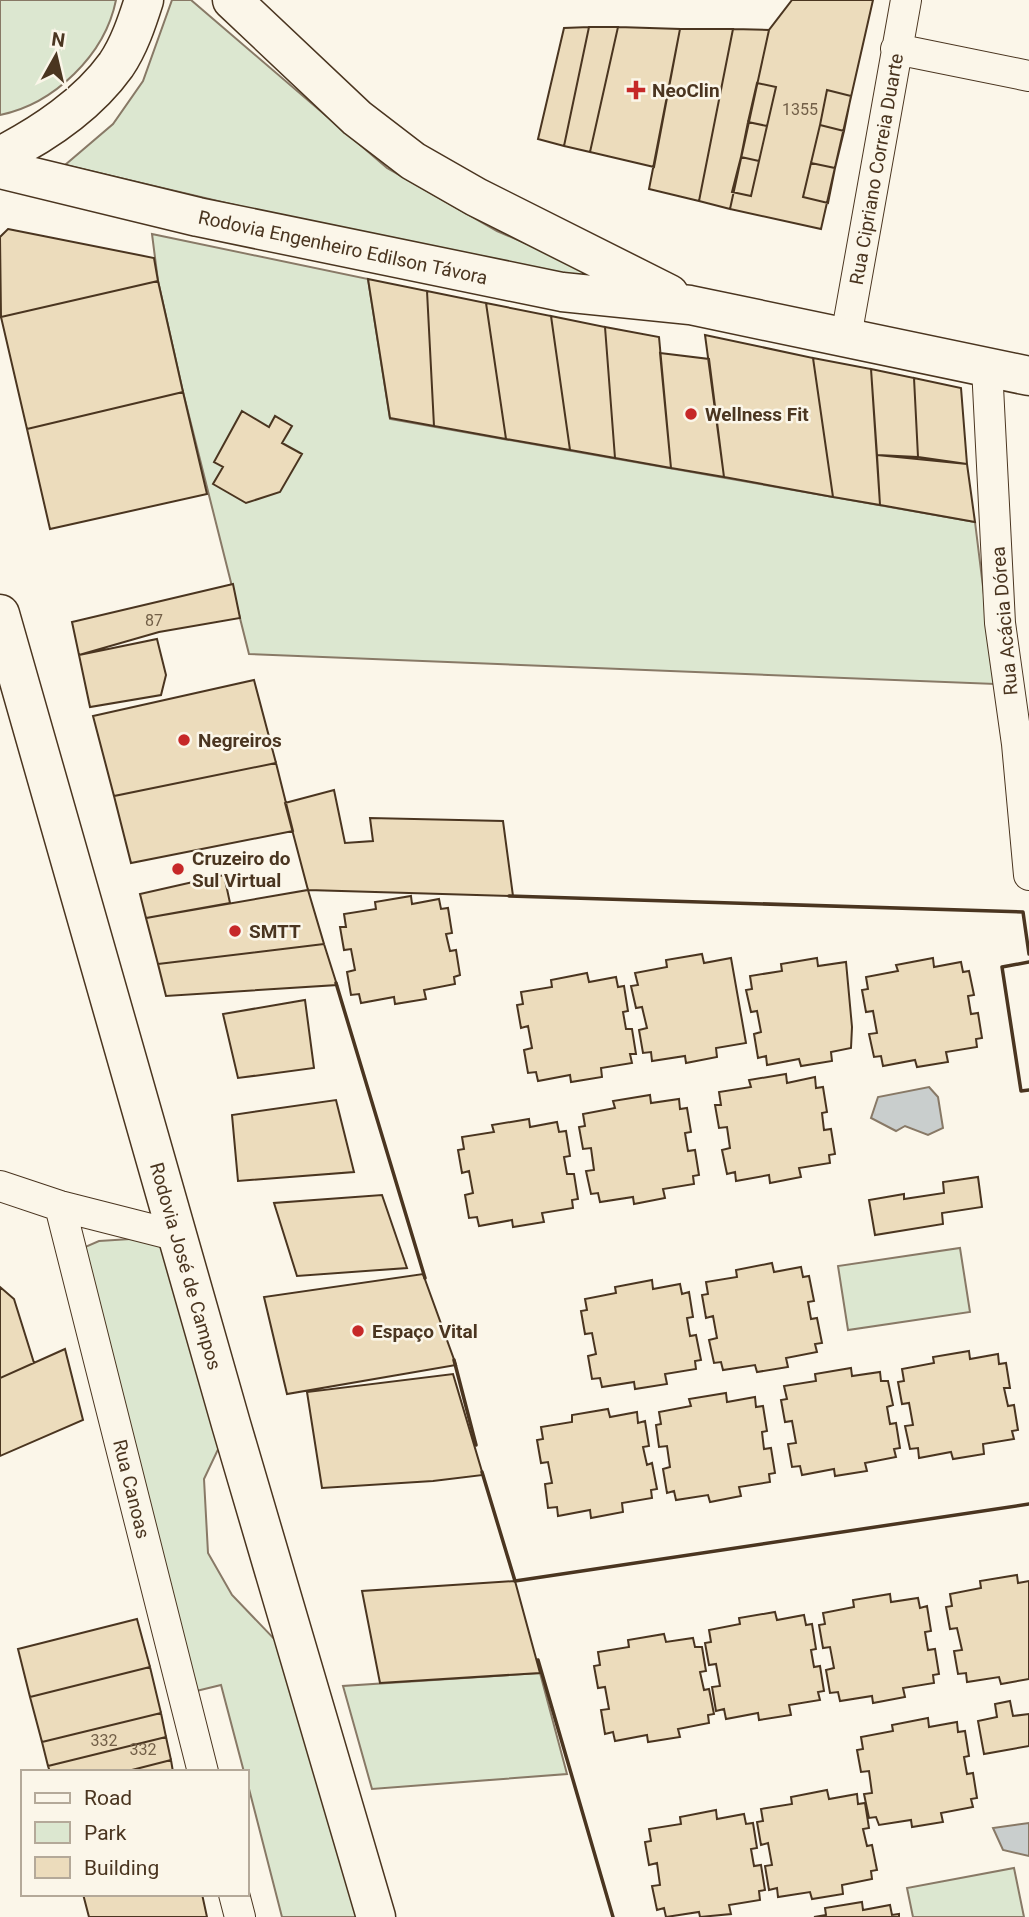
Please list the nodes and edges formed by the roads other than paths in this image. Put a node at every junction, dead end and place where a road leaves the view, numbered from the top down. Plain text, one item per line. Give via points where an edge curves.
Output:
1 (144, 0) edge
2 (232, 0) edge
3 (906, 0) edge
4 (896, 49) junction
5 (1029, 76) edge
6 (0, 156) edge
7 (0, 169) edge
8 (690, 304) junction
9 (846, 337) junction
10 (987, 367) junction
11 (1029, 376) edge
12 (0, 614) edge
13 (1019, 689) edge
14 (1029, 875) edge
15 (0, 1186) edge
16 (60, 1206) junction
17 (178, 1236) junction
18 (202, 1770) edge
19 (234, 1896) edge
20 (240, 1917) edge
21 (376, 1917) edge

1 - 6 main road via 116,65 95,88 52,125
2 - 8 main road, Rodovia Engenheiro Edilson Távora via 357,118 412,161
3 - 4 street, Rua Cipriano Correia Duarte
4 - 5 street
4 - 9 street, Rua Cipriano Correia Duarte
7 - 8 main road, Rodovia Engenheiro Edilson Távora via 198,217 562,292
8 - 9 main road, Rodovia Engenheiro Edilson Távora
9 - 10 main road, Rodovia Engenheiro Edilson Távora
10 - 11 main road, Rodovia Engenheiro Edilson Távora
10 - 13 street, Rua Acácia Dórea via 1000,623
12 - 17 main road, Rodovia José de Campos
13 - 14 street, Rua Acácia Dórea via 1017,744
15 - 16 street
16 - 17 street
16 - 18 street, Rua Canoas
17 - 21 main road, Rodovia José de Campos
19 - 20 street

